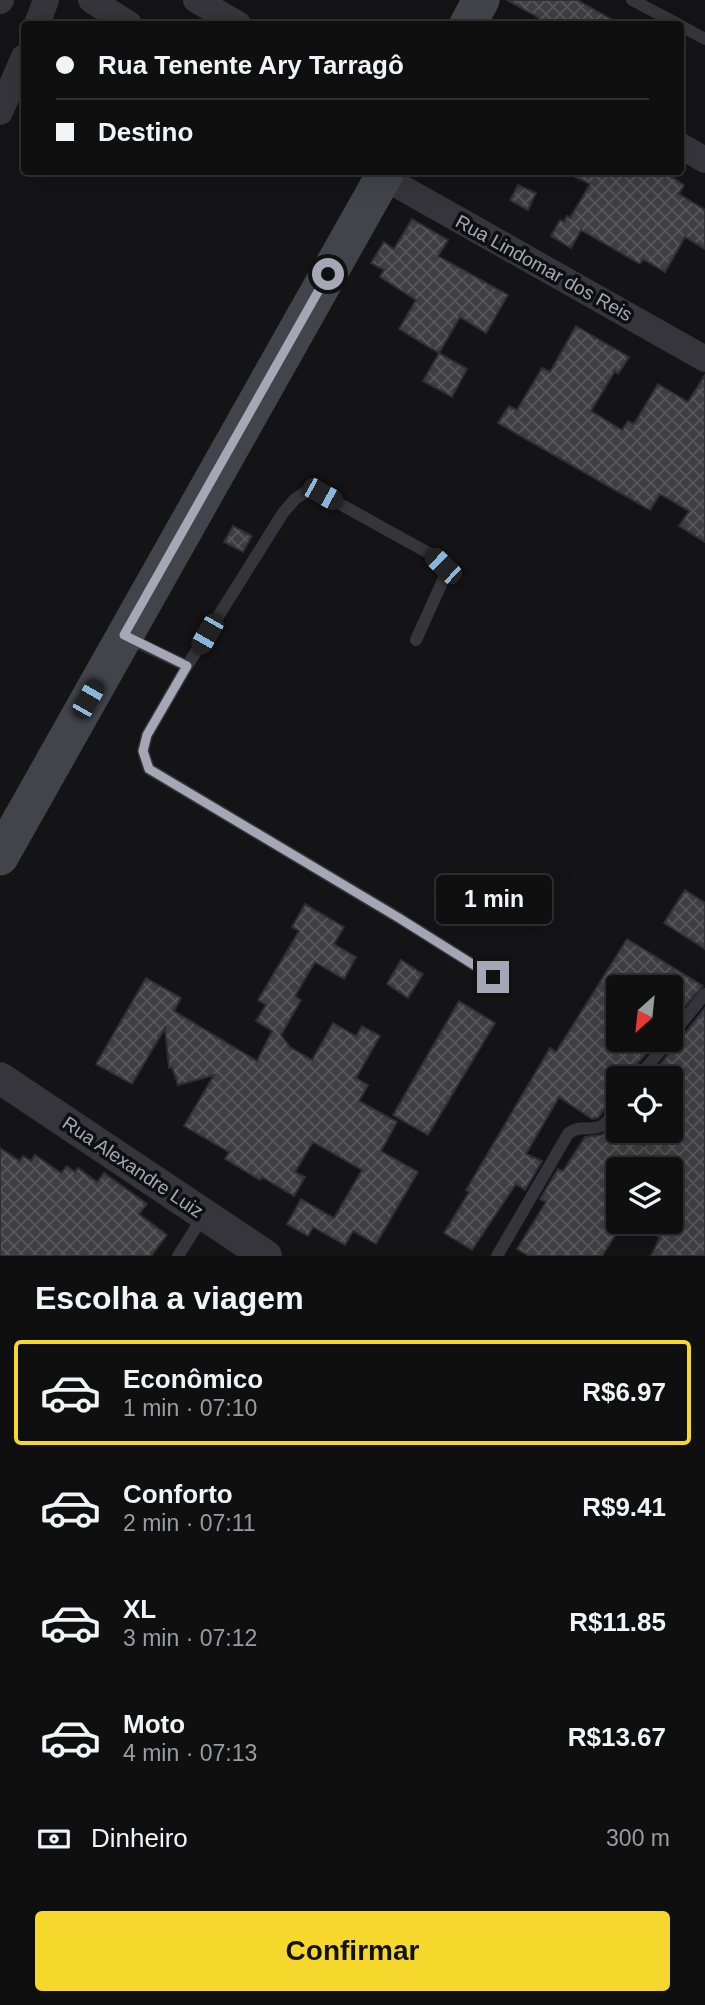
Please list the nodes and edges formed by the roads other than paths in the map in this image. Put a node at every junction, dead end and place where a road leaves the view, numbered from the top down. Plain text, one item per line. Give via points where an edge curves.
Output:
1 (46, 0) edge
2 (91, 0) edge
3 (196, 0) edge
4 (481, 0) edge
5 (632, 0) edge
6 (38, 21) edge
7 (124, 21) edge
8 (233, 21) edge
9 (470, 21) edge
10 (671, 21) edge
11 (684, 28) edge
12 (705, 39) edge
13 (21, 64) edge
14 (0, 112) edge
15 (684, 148) edge
16 (705, 160) edge
17 (384, 175) edge
18 (387, 175) edge
19 (705, 359) edge
20 (124, 635) junction
21 (416, 640) dead end
22 (187, 666) junction
23 (0, 857) edge
24 (493, 977) dead end
25 (705, 995) edge
26 (683, 1021) edge
27 (658, 1052) edge
28 (647, 1066) edge
29 (0, 1078) edge
30 (606, 1124) edge
31 (204, 1214) junction
32 (178, 1256) edge
33 (266, 1256) edge
34 (497, 1256) edge

1 - 6 street
2 - 7 street
3 - 8 street
4 - 9 main road
5 - 10 lane
11 - 12 lane
13 - 14 street
15 - 16 street
17 - 20 main road
18 - 19 street, Rua Lindomar dos Reis
20 - 22 lane
20 - 23 main road
21 - 22 lane via 444,578 443,566 432,555 322,494 307,491 283,513
22 - 24 lane via 147,735 143,751 149,769
25 - 26 lane
27 - 28 lane
29 - 31 street, Rua Alexandre Luiz
30 - 34 lane via 568,1133
31 - 32 lane
31 - 33 street, Rua Alexandre Luiz

